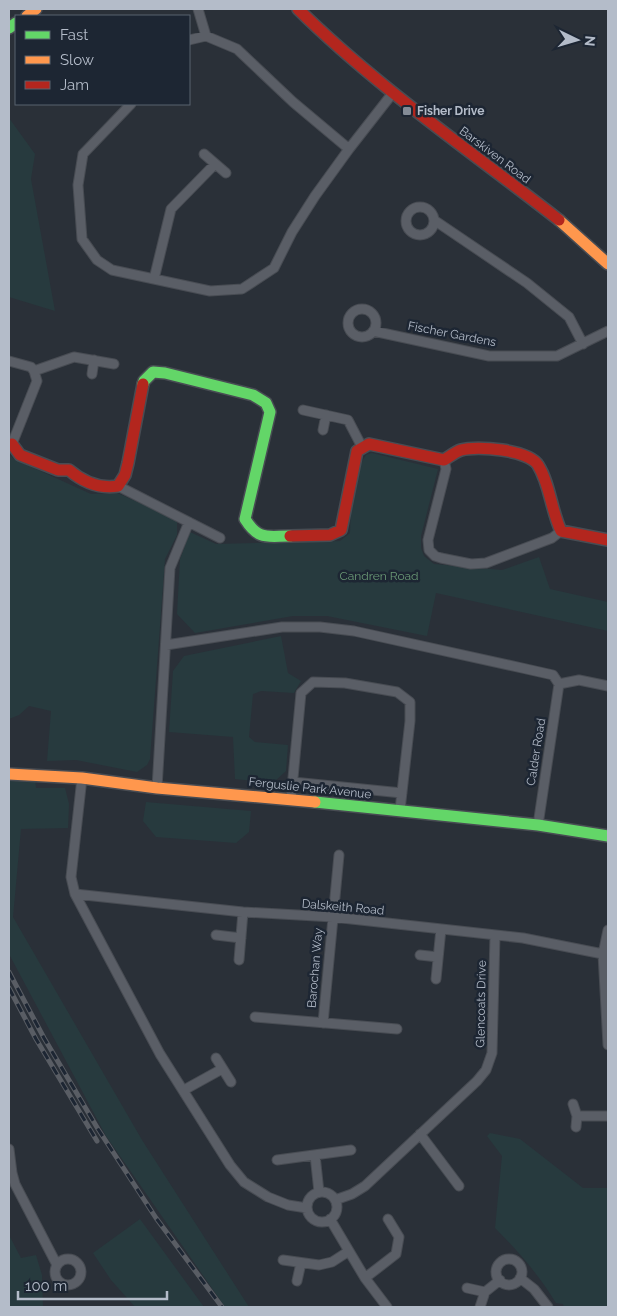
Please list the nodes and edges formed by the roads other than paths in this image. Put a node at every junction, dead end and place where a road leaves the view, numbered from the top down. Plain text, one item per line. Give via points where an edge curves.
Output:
1 (198, 9) edge
2 (298, 9) edge
3 (206, 36) junction
4 (190, 40) edge
5 (392, 94) junction
6 (130, 105) edge
7 (349, 149) junction
8 (204, 154) dead end
9 (215, 164) junction
10 (226, 173) dead end
11 (434, 220) dead end
12 (608, 264) edge
13 (154, 279) junction
14 (374, 331) dead end
15 (608, 331) edge
16 (583, 344) junction
17 (94, 360) junction
18 (9, 362) edge
19 (114, 364) dead end
20 (34, 371) junction
21 (92, 374) dead end
22 (303, 410) dead end
23 (326, 415) junction
24 (323, 430) dead end
25 (11, 445) edge
26 (362, 447) junction
27 (444, 460) junction
28 (118, 486) junction
29 (189, 522) junction
30 (561, 531) junction
31 (220, 538) dead end
32 (608, 540) edge
33 (166, 645) junction
34 (559, 684) junction
35 (608, 686) edge
36 (9, 774) edge
37 (82, 778) junction
38 (293, 782) junction
39 (157, 788) junction
40 (402, 793) junction
41 (291, 799) junction
42 (400, 810) junction
43 (538, 825) junction
44 (608, 836) edge
45 (339, 855) dead end
46 (75, 894) junction
47 (243, 912) junction
48 (333, 917) junction
49 (441, 929) junction
50 (608, 930) edge
51 (495, 934) junction
52 (216, 935) dead end
53 (241, 938) junction
54 (606, 954) edge
55 (420, 955) dead end
56 (438, 957) junction
57 (239, 960) dead end
58 (436, 979) dead end
59 (255, 1016) dead end
60 (323, 1023) junction
61 (396, 1029) dead end
62 (608, 1045) edge
63 (216, 1058) dead end
64 (222, 1068) junction
65 (231, 1082) dead end
66 (184, 1090) junction
67 (573, 1104) dead end
68 (577, 1116) junction
69 (608, 1116) edge
70 (576, 1127) dead end
71 (420, 1134) junction
72 (9, 1149) edge
73 (351, 1150) dead end
74 (314, 1155) junction
75 (277, 1160) dead end
76 (459, 1186) dead end
77 (319, 1192) junction
78 (336, 1200) junction
79 (307, 1208) junction
80 (330, 1219) junction
81 (388, 1219) dead end
82 (349, 1251) junction
83 (283, 1260) dead end
84 (301, 1263) junction
85 (57, 1265) dead end
86 (365, 1278) junction
87 (520, 1278) junction
88 (500, 1280) junction
89 (297, 1281) dead end
90 (467, 1288) dead end
91 (484, 1292) junction
92 (385, 1307) edge
93 (480, 1307) edge
94 (548, 1307) edge

1 - 3 street
2 - 5 street, Barskiven Road
3 - 4 street
3 - 7 street via 237,48 292,102
5 - 7 street
5 - 12 street, Barskiven Road via 546,212
6 - 13 street via 82,154 78,185 82,239 97,260 112,270
7 - 13 street via 292,232 274,268 242,289 210,292
8 - 9 street
9 - 10 street
9 - 13 street via 171,209
11 - 16 street via 527,283 569,317
14 - 16 street, Fischer Gardens via 489,356 557,356
15 - 16 street, Fischer Gardens
17 - 19 street
17 - 20 street via 74,357
17 - 21 street
18 - 20 street via 31,367
20 - 25 street via 37,381
22 - 23 street
23 - 24 street
23 - 26 street via 348,420
25 - 28 street via 20,455 58,470 69,470 78,478 109,488
26 - 27 street via 369,444
26 - 28 street via 357,451 341,530 330,535 260,536 244,519 270,406 253,395 153,372 144,381 128,463
27 - 30 street via 460,450 476,448 524,455 536,462
27 - 30 street via 446,469 428,540 429,550 435,556 471,564 486,563 552,538
28 - 29 street
29 - 31 street
29 - 33 street via 170,568
30 - 32 street
33 - 34 street via 282,627 320,627 354,631 522,668 553,676
33 - 39 street
34 - 35 street via 579,680
34 - 43 street, Calder Road
36 - 37 street, Ferguslie Park Avenue
37 - 39 street, Ferguslie Park Avenue
37 - 46 street via 71,877
38 - 40 street
38 - 40 street via 301,693 312,682 345,683 397,692 410,702
38 - 41 street
39 - 41 street, Ferguslie Park Avenue
40 - 42 street
41 - 42 street, Ferguslie Park Avenue
42 - 43 street, Ferguslie Park Avenue
43 - 44 street, Ferguslie Park Avenue
45 - 48 street, Barochan Way
46 - 47 street, Dalskeith Road
46 - 66 street via 160,1054
47 - 48 street, Dalskeith Road
47 - 53 street
48 - 49 street, Dalskeith Road
48 - 60 street, Barochan Way
49 - 51 street, Dalskeith Road
49 - 56 street
50 - 54 street
51 - 54 street, Dalskeith Road
51 - 71 street, Glencoats Drive via 490,1063 476,1081
52 - 53 street
53 - 57 street
54 - 62 street
55 - 56 street
56 - 58 street
59 - 60 street
60 - 61 street
63 - 64 street
64 - 65 street
64 - 66 street
66 - 79 street via 244,1182 268,1197
67 - 68 street
68 - 69 street
68 - 70 street
71 - 76 street
71 - 78 street, Glencoats Drive via 365,1186
72 - 85 street via 15,1184
73 - 74 street
74 - 75 street
74 - 77 street
77 - 78 street via 326,1192
77 - 79 street via 310,1198
78 - 80 street via 336,1210
79 - 80 street via 315,1220
80 - 82 street
81 - 86 street via 399,1237 396,1254
82 - 84 street via 332,1262 319,1265
82 - 86 street
83 - 84 street
84 - 89 street
86 - 92 street
87 - 88 street via 512,1284 504,1284
87 - 88 street via 518,1262 510,1259 499,1265 497,1274
87 - 94 street
88 - 91 street
90 - 91 street
91 - 93 street

